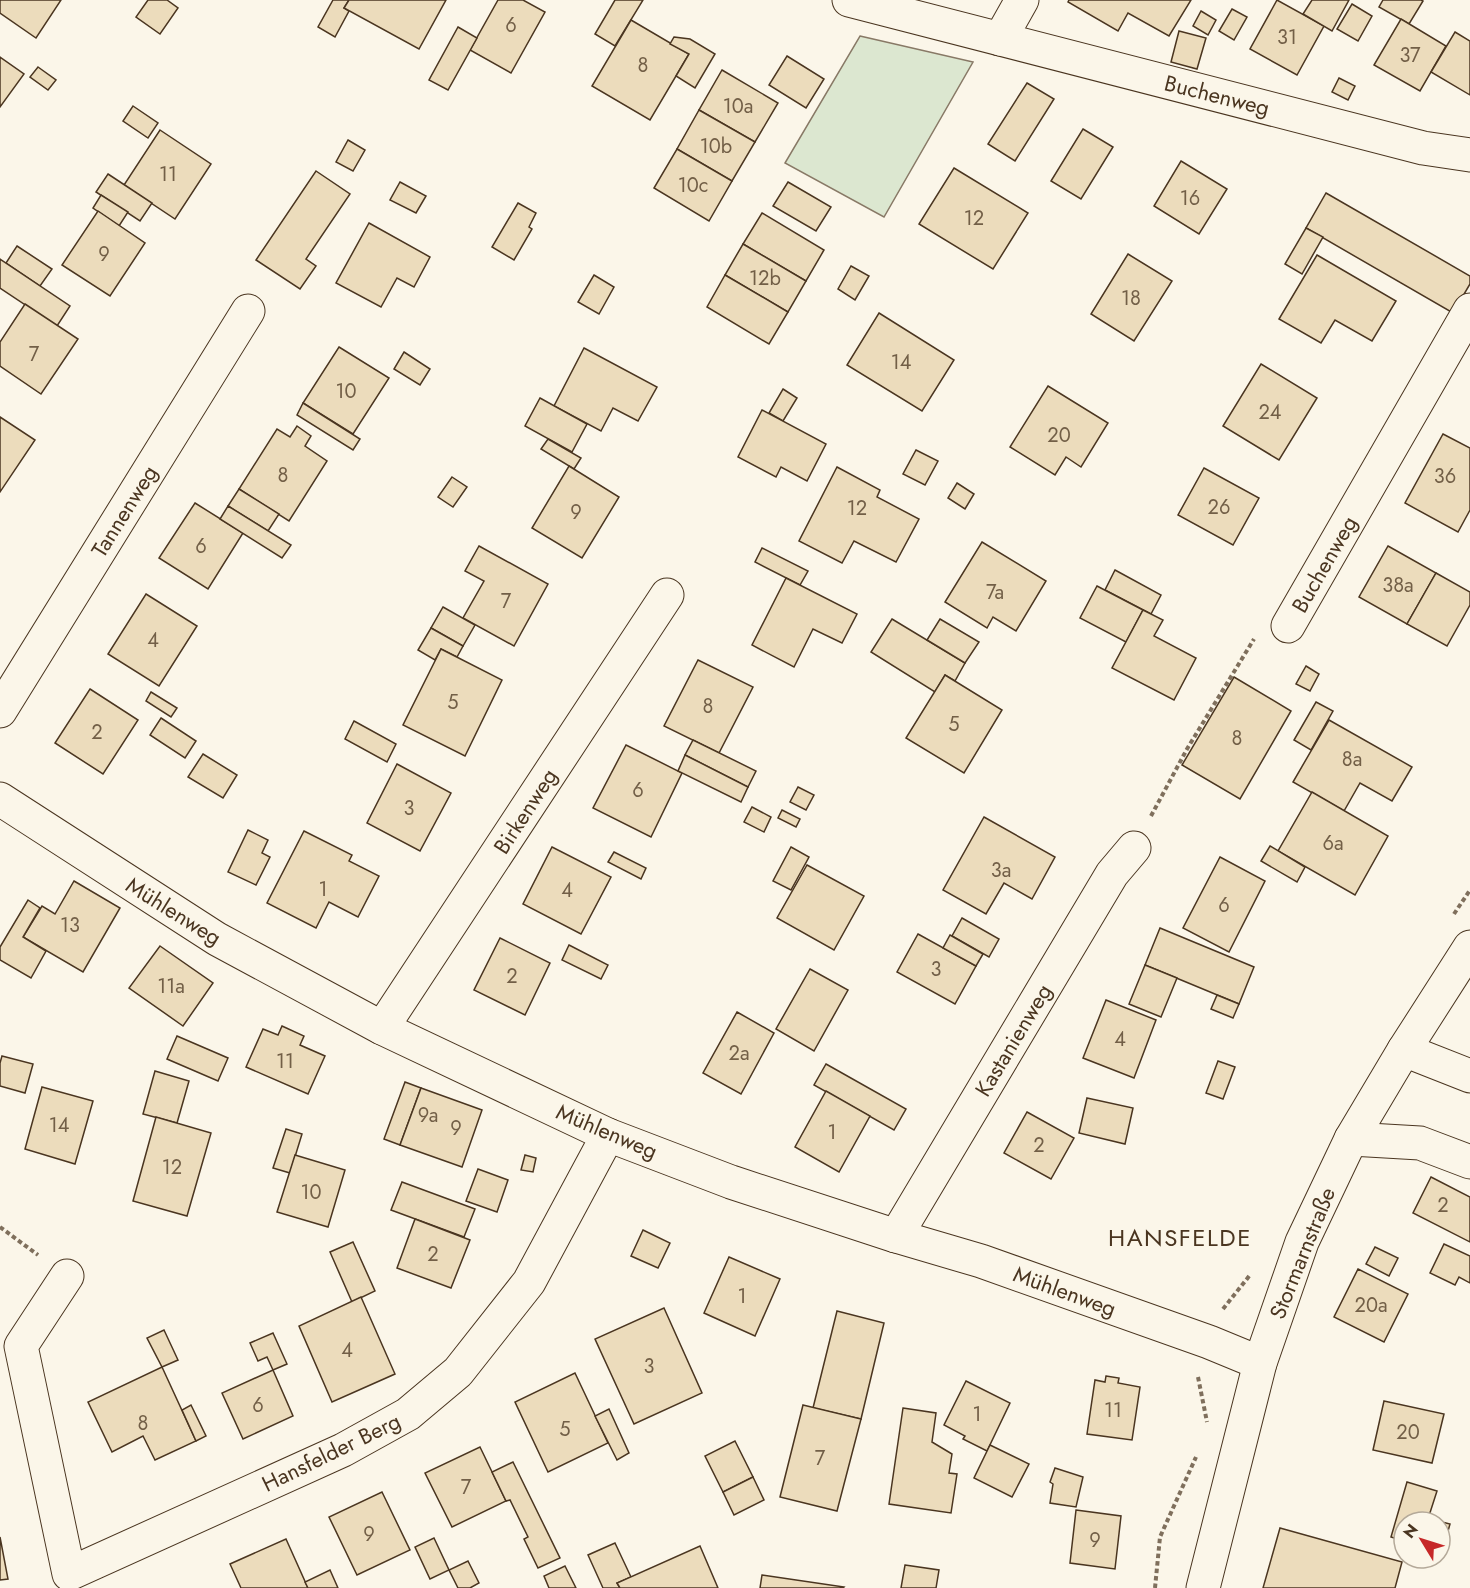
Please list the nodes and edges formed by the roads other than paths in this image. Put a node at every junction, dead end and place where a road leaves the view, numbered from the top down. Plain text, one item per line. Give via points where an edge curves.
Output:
1 (849, 0) edge
2 (1022, 0) edge
3 (1000, 39) junction
4 (1470, 155) edge
5 (1470, 310) edge
6 (248, 311) dead end
7 (668, 595) dead end
8 (1288, 626) road end
9 (0, 711) edge
10 (0, 799) edge
11 (1134, 848) road end
12 (1470, 948) edge
13 (382, 1028) junction
14 (1404, 1050) junction
15 (1470, 1076) edge
16 (608, 1135) junction
17 (1351, 1139) junction
18 (1470, 1162) edge
19 (896, 1236) junction
20 (68, 1276) road end
21 (1260, 1363) junction
22 (71, 1581) edge
23 (1203, 1588) edge

1 - 3 street, Buchenweg
2 - 3 street
3 - 4 street, Buchenweg via 1423,148
5 - 8 street, Buchenweg
6 - 9 street, Tannenweg
7 - 13 street, Birkenweg
10 - 13 street, Mühlenweg via 218,939
11 - 19 street, Kastanienweg via 1112,874
12 - 14 street, Stormarnstraße
13 - 16 street, Mühlenweg
14 - 15 street
14 - 17 street, Stormarnstraße
16 - 19 street, Mühlenweg via 731,1182
16 - 22 street, Hansfelder Berg via 529,1282 458,1372 408,1414 343,1450
17 - 18 street via 1420,1143
17 - 21 street, Stormarnstraße via 1302,1242
19 - 21 street, Mühlenweg via 981,1261
20 - 22 street, Hansfelder Berg via 21,1346
21 - 23 street, Stormarnstraße

